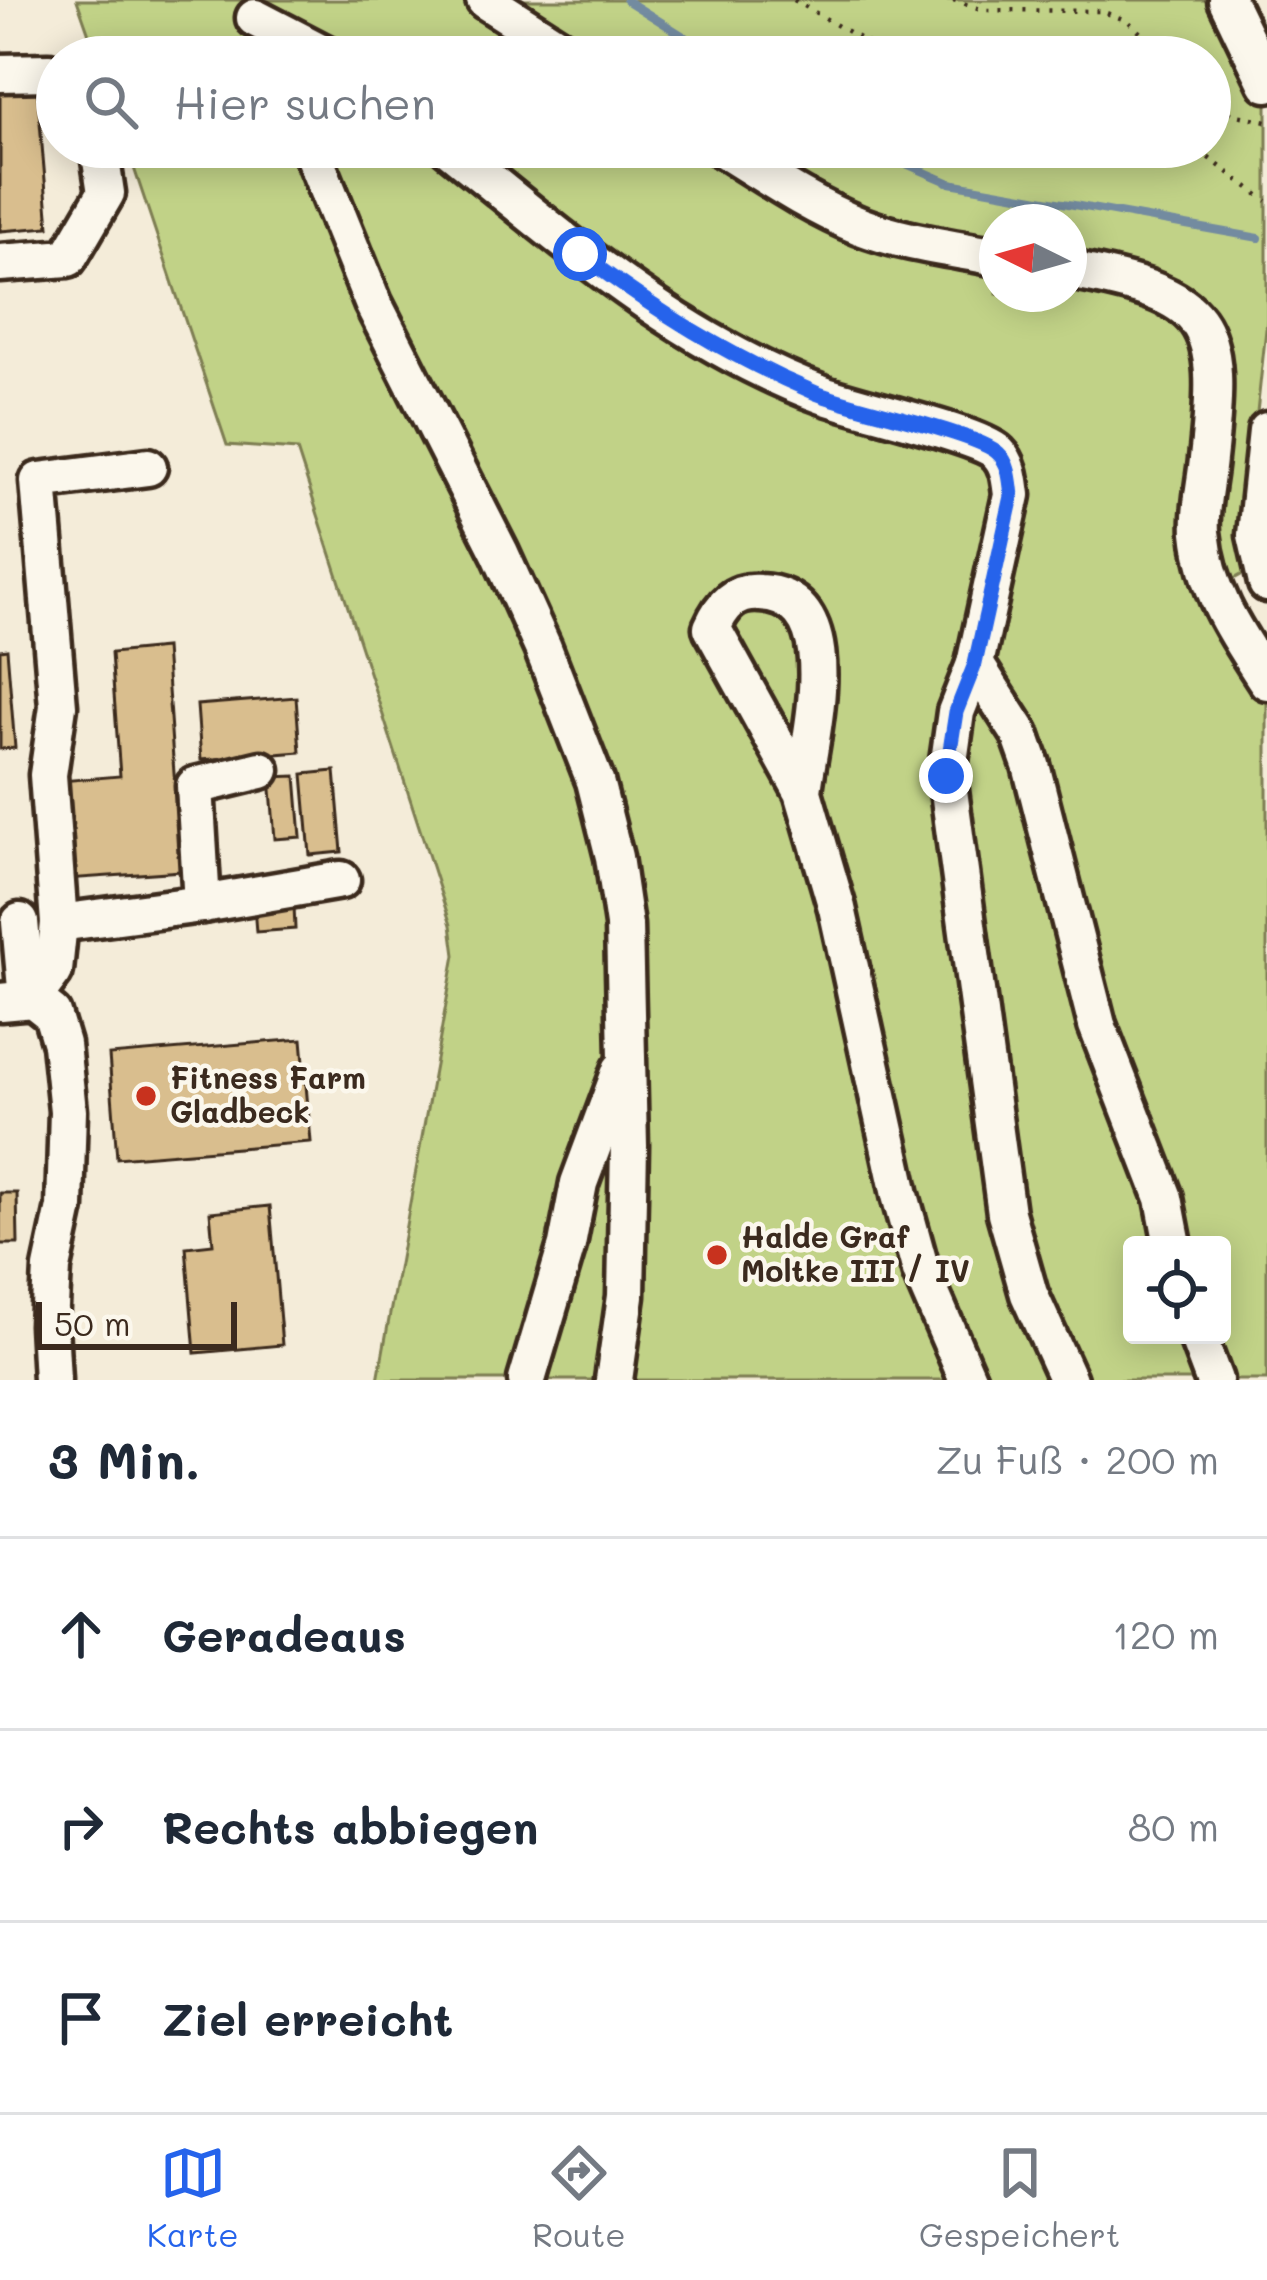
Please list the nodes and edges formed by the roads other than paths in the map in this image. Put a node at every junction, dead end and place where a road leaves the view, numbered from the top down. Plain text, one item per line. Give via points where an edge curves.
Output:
1 (485, 0) edge
2 (1227, 0) edge
3 (249, 9) edge
4 (262, 36) edge
5 (295, 36) edge
6 (541, 36) edge
7 (36, 72) edge
8 (0, 73) edge
9 (1267, 82) edge
10 (102, 168) edge
11 (318, 168) edge
12 (474, 168) edge
13 (755, 168) edge
14 (979, 254) edge
15 (0, 262) edge
16 (1087, 274) edge
17 (1267, 430) edge
18 (148, 467) dead end
19 (1267, 583) edge
20 (975, 664) junction
21 (1267, 681) edge
22 (261, 770) dead end
23 (802, 793) junction
24 (341, 880) dead end
25 (202, 904) junction
26 (20, 922) dead end
27 (59, 923) junction
28 (20, 1000) edge
29 (627, 1056) junction
30 (1171, 1236) edge
31 (1200, 1344) edge
32 (52, 1380) edge
33 (527, 1380) edge
34 (614, 1380) edge
35 (968, 1380) edge
36 (1068, 1380) edge
37 (1214, 1380) edge

1 - 6 street
2 - 9 street
3 - 4 street
3 - 5 street
7 - 8 street
10 - 15 street via 106,193 68,258
11 - 29 street via 373,303 543,648 595,781 623,925
12 - 20 street via 580,254 756,368 997,451 1012,496
13 - 14 street via 857,225
16 - 21 street via 1159,292 1203,324 1214,353 1214,408 1200,528 1222,613
17 - 19 street via 1256,535
18 - 27 street via 39,481 58,706 48,776
20 - 30 street via 1031,765 1097,1025 1165,1198
20 - 36 street via 956,712 946,776 952,834 1006,1213 1029,1294
22 - 25 street via 195,786
23 - 23 street via 816,689 811,620 790,599 747,592 729,600 712,628
23 - 35 street via 860,1004 910,1233
24 - 25 street
25 - 27 street
26 - 28 street
27 - 28 street via 54,971
28 - 32 street via 52,1014 68,1111 65,1207 52,1268
29 - 33 street via 579,1183
29 - 34 street via 626,1274
31 - 37 street

